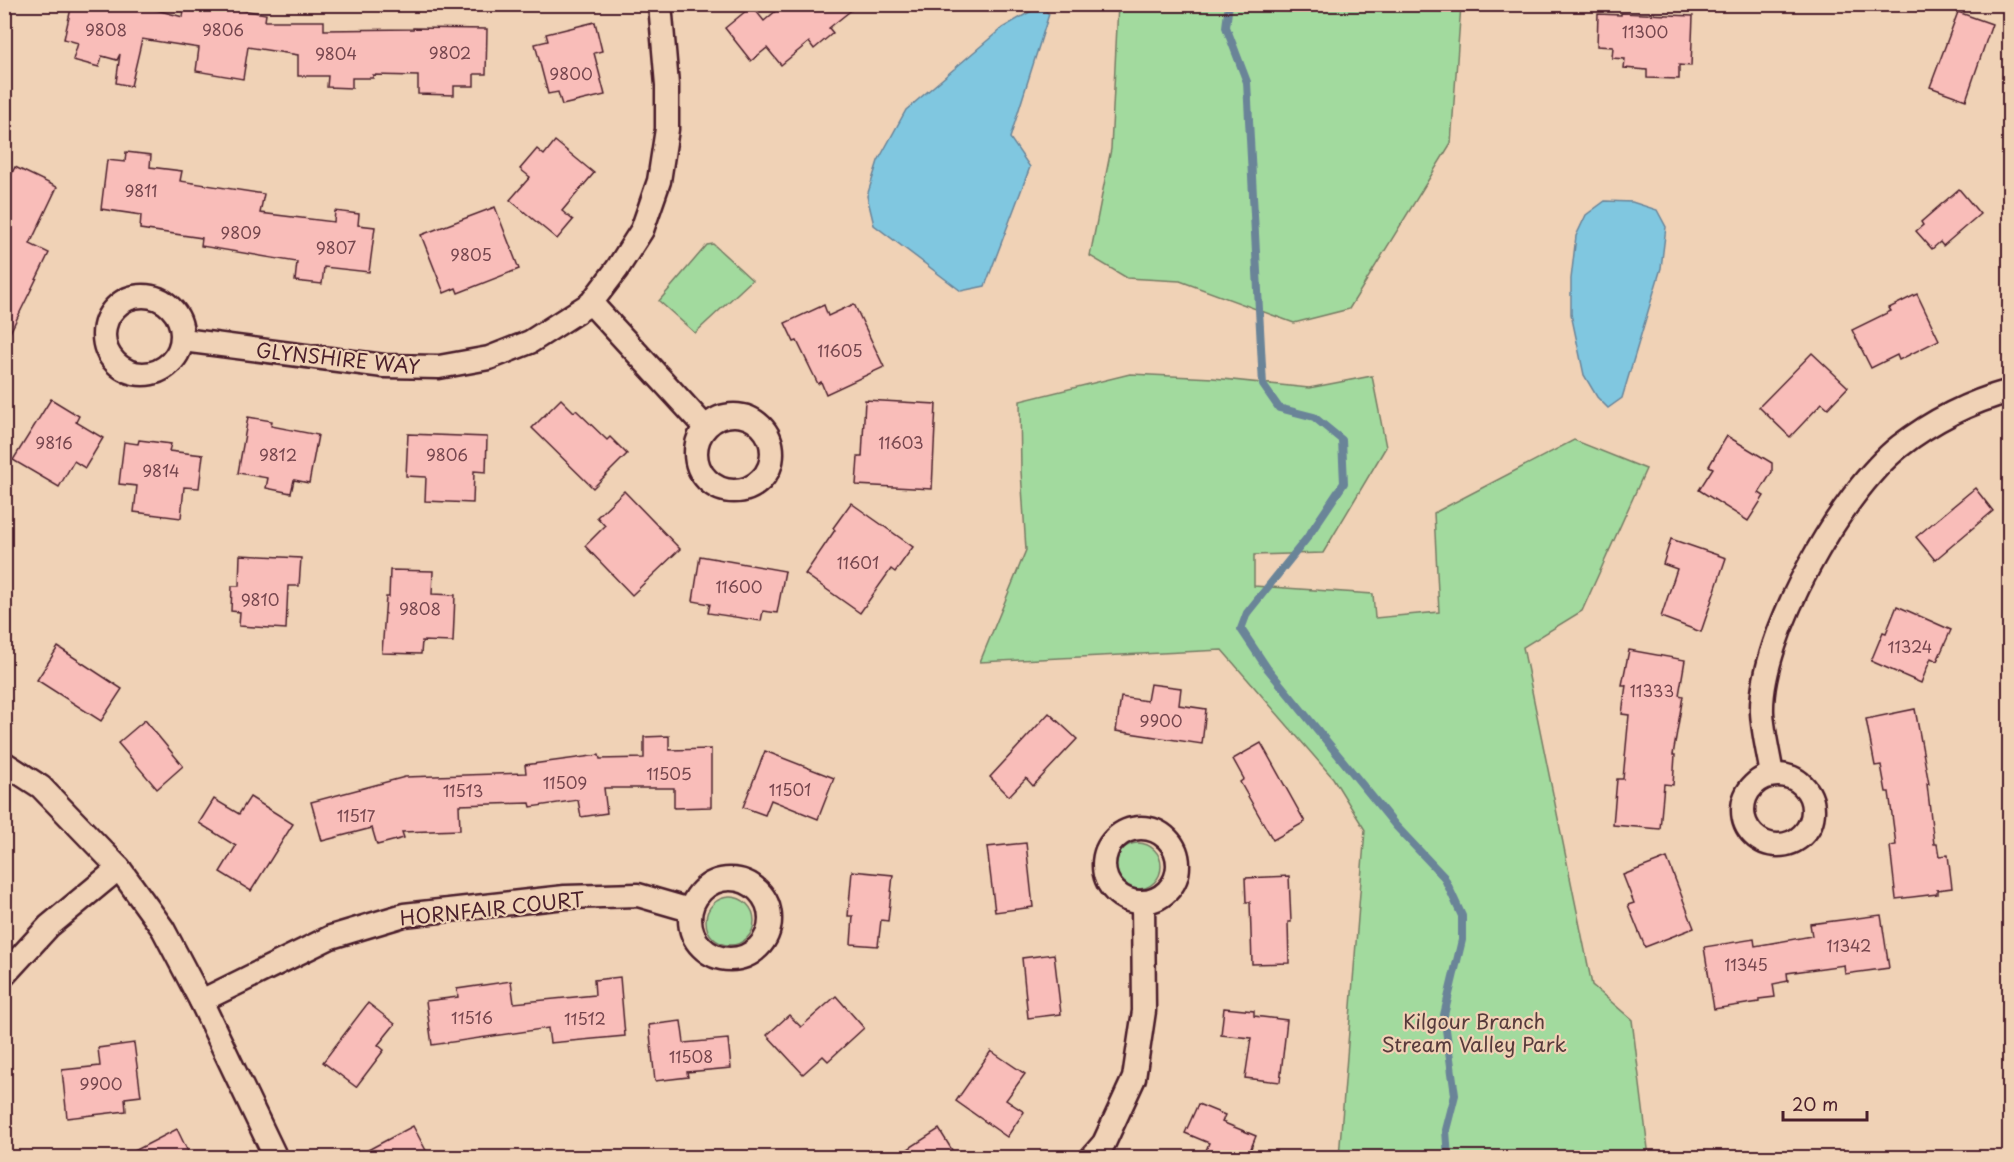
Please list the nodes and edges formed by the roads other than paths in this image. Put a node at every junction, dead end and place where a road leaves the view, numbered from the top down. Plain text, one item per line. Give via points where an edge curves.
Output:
1 (660, 4) edge
2 (591, 303) junction
3 (183, 340) dead end
4 (2010, 391) edge
5 (705, 427) dead end
6 (4, 764) edge
7 (1772, 775) dead end
8 (119, 868) junction
9 (1143, 902) dead end
10 (690, 910) dead end
11 (4, 975) edge
12 (201, 1001) junction
13 (276, 1158) edge
14 (1091, 1158) edge

1 - 2 street, GLYNSHIRE WAY via 667,129 658,182 642,230
2 - 3 street, GLYNSHIRE WAY via 530,342 489,358 439,367 384,366
2 - 5 street
4 - 7 street via 1940,418 1898,447 1863,484 1814,555 1768,664 1762,711
6 - 8 street via 41,787
8 - 11 street via 49,926
8 - 12 street via 163,929
9 - 14 street via 1144,1011 1134,1078 1104,1143
10 - 12 street, HORNFAIR COURT via 638,896 565,897 404,915 331,937
12 - 13 street

